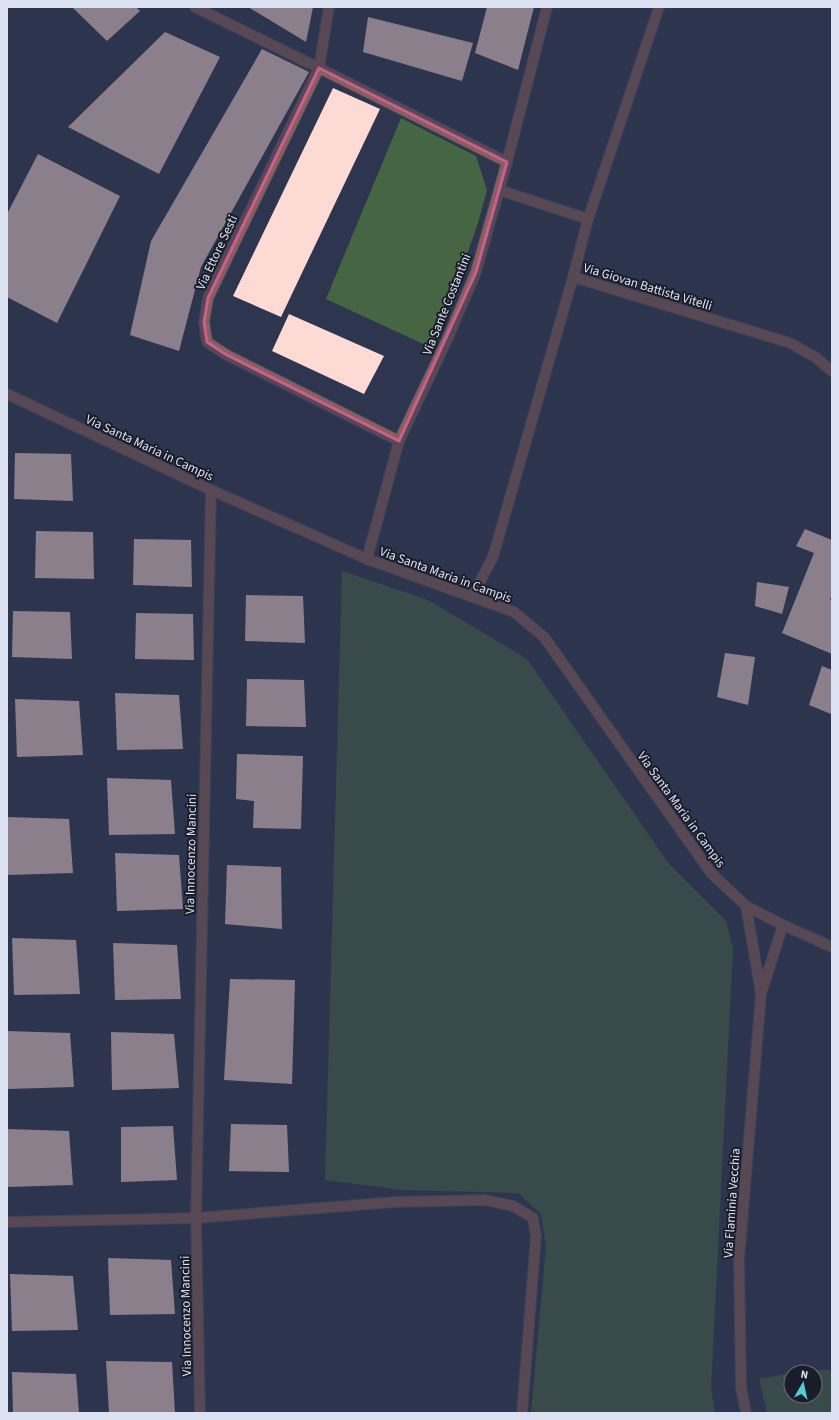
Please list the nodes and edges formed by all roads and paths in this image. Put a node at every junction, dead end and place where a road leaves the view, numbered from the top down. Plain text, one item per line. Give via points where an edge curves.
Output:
1 (195, 7) edge
2 (329, 7) edge
3 (547, 7) edge
4 (659, 7) edge
5 (319, 68) junction
6 (507, 162) junction
7 (499, 190) junction
8 (588, 219) junction
9 (573, 277) junction
10 (832, 371) edge
11 (7, 394) edge
12 (399, 441) junction
13 (211, 490) junction
14 (367, 559) junction
15 (472, 597) junction
16 (746, 906) junction
17 (783, 925) junction
18 (832, 947) edge
19 (761, 994) junction
20 (196, 1218) junction
21 (7, 1222) edge
22 (200, 1413) edge
23 (522, 1413) edge
24 (746, 1413) edge

1 - 5 street
2 - 5 street
3 - 6 street, Via Sante Costantini
4 - 8 street, Via Giovan Battista Vitelli
5 - 6 street
5 - 12 street, Via Ettore Sesti via 208,298 204,322 207,342 225,354
6 - 7 street, Via Sante Costantini
7 - 8 street
7 - 12 street, Via Sante Costantini via 476,272
8 - 9 street, Via Giovan Battista Vitelli
9 - 10 street, Via Giovan Battista Vitelli via 790,343
9 - 15 street via 493,557
11 - 13 street, Via Santa Maria in Campis
12 - 14 street, Via Sante Costantini
13 - 14 street, Via Santa Maria in Campis
13 - 20 street, Via Innocenzo Mancini
14 - 15 street, Via Santa Maria in Campis
15 - 16 street, Via Santa Maria in Campis via 514,612 544,638 711,873
16 - 17 street, Via Santa Maria in Campis
16 - 19 street, Via Flaminia Vecchia
17 - 18 street, Via Santa Maria in Campis
17 - 19 street, Via Flaminia Vecchia
19 - 24 street, Via Flaminia Vecchia via 740,1260 741,1387
20 - 21 street
20 - 22 street, Via Innocenzo Mancini
20 - 23 street via 402,1202 485,1200 513,1206 533,1218 536,1236

